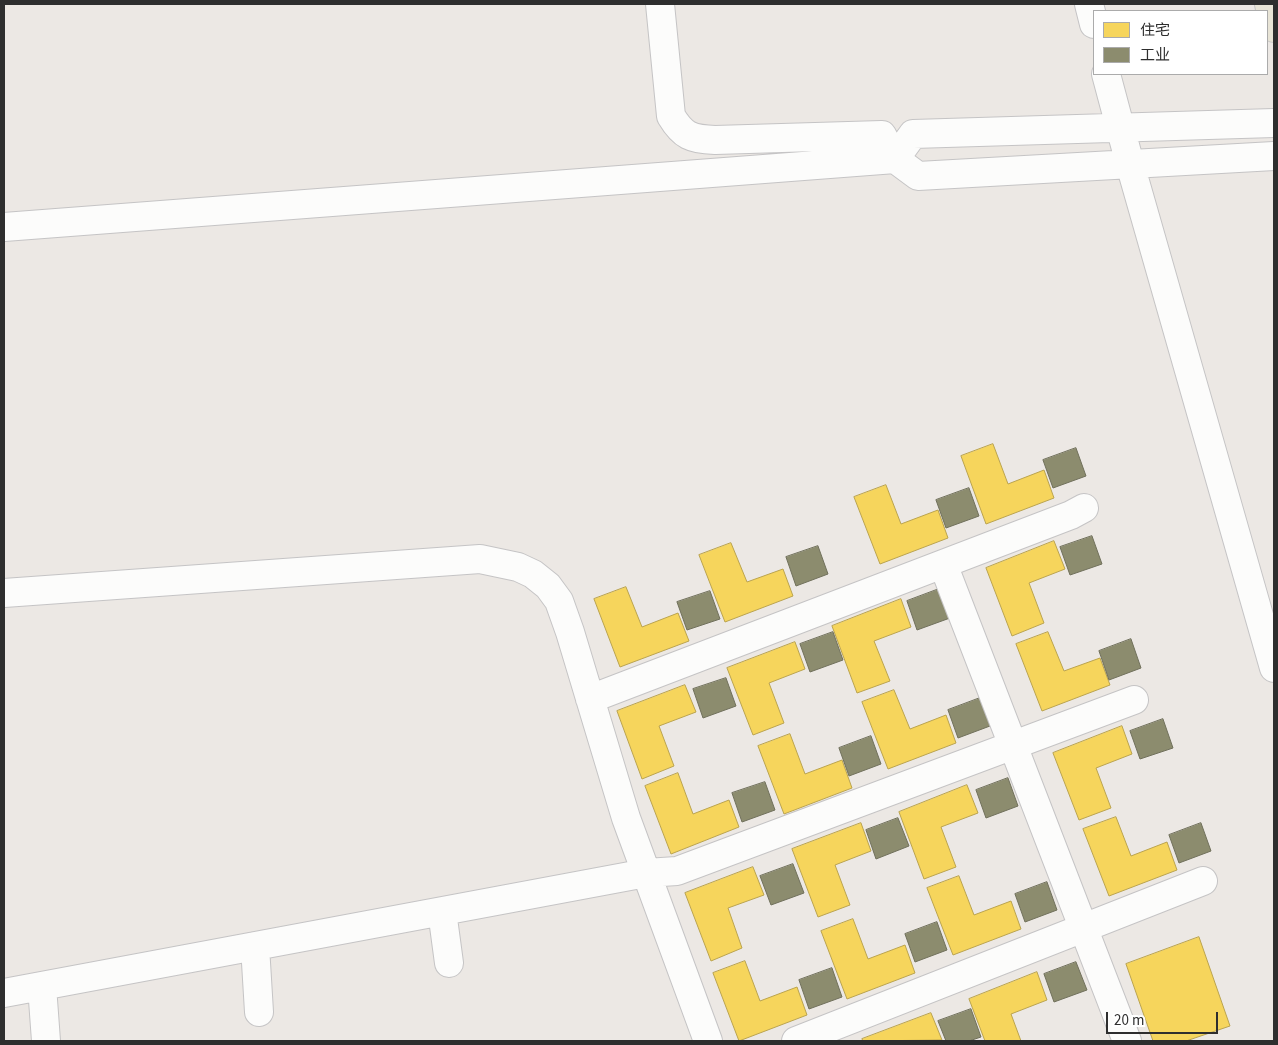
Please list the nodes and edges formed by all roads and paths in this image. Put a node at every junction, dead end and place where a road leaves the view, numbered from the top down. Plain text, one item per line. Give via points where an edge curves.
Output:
1 (660, 4) edge
2 (1089, 4) edge
3 (1269, 4) edge
4 (1093, 20) edge
5 (1274, 28) edge
6 (1106, 75) edge
7 (1274, 123) edge
8 (1120, 128) junction
9 (1274, 156) edge
10 (895, 159) junction
11 (1130, 164) junction
12 (4, 227) edge
13 (1084, 508) dead end
14 (943, 564) junction
15 (4, 593) edge
16 (1274, 668) edge
17 (590, 699) junction
18 (1134, 700) dead end
19 (1015, 746) junction
20 (646, 874) junction
21 (1203, 881) dead end
22 (442, 911) junction
23 (1084, 928) junction
24 (255, 946) junction
25 (449, 963) dead end
26 (42, 986) junction
27 (4, 993) edge
28 (259, 1012) dead end
29 (46, 1041) edge
30 (708, 1041) edge
31 (796, 1041) edge
32 (1127, 1041) edge

1 - 10 lane via 671,116 680,131 697,139 715,140 882,135
2 - 4 lane
3 - 5 main road
6 - 8 lane
7 - 8 lane
8 - 10 lane via 913,134
8 - 11 lane
9 - 11 lane
10 - 11 lane via 918,176
10 - 12 lane
11 - 16 lane
13 - 14 lane
14 - 17 lane
14 - 19 lane
15 - 17 lane via 470,560 496,561 533,574 559,601
17 - 20 lane
18 - 19 lane
19 - 20 lane via 677,870
19 - 23 lane
20 - 22 lane
20 - 30 lane
21 - 23 lane
22 - 24 lane
22 - 25 lane
23 - 31 lane
23 - 32 lane
24 - 26 lane
24 - 28 lane
26 - 27 lane
26 - 29 lane

